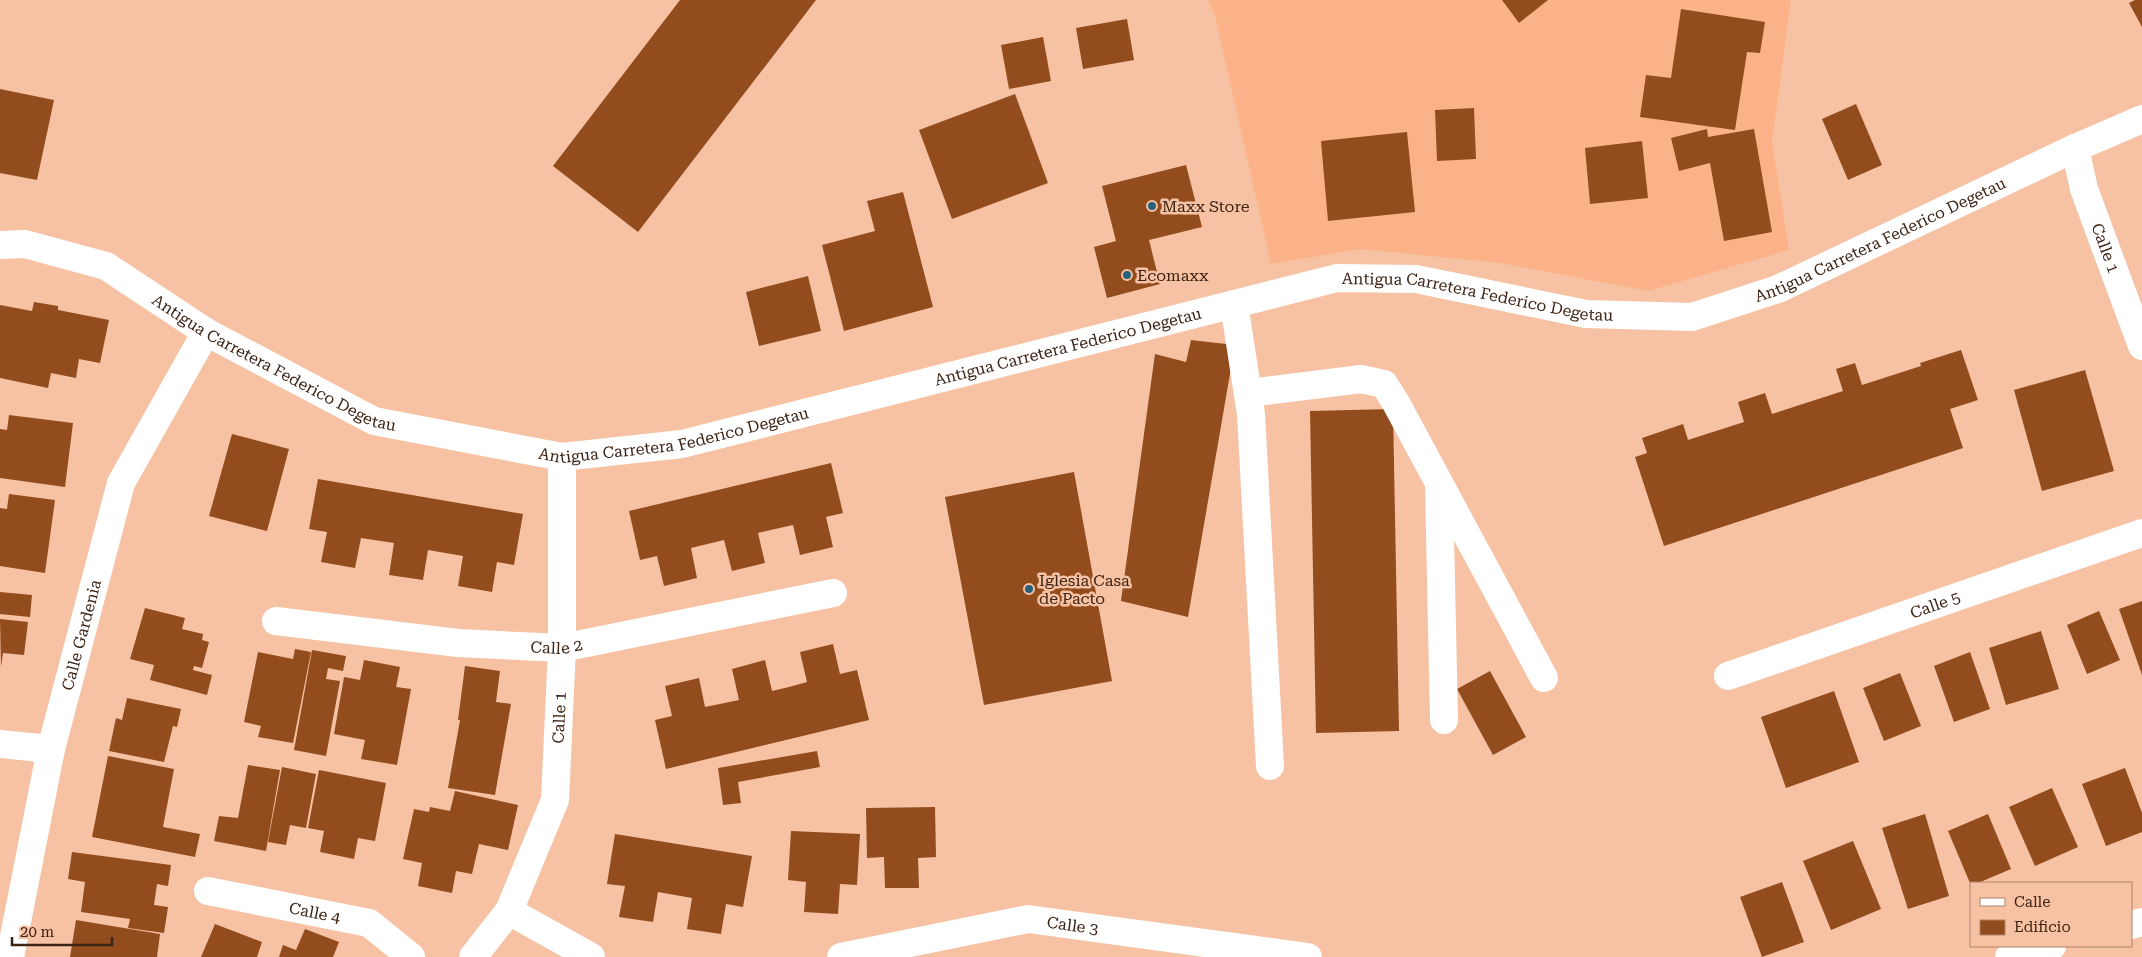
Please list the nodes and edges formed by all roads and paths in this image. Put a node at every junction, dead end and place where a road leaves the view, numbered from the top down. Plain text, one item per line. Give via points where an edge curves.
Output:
1 (2142, 119) edge
2 (2075, 148) junction
3 (0, 245) edge
4 (1234, 304) junction
5 (206, 332) junction
6 (2142, 346) edge
7 (1248, 393) junction
8 (562, 457) junction
9 (1439, 482) junction
10 (2142, 532) edge
11 (833, 593) dead end
12 (276, 621) dead end
13 (562, 648) junction
14 (1728, 676) dead end
15 (1544, 678) dead end
16 (1444, 720) dead end
17 (0, 744) edge
18 (51, 749) junction
19 (1270, 766) dead end
20 (208, 891) dead end
21 (509, 911) junction
22 (2048, 947) edge
23 (10, 957) edge
24 (411, 957) edge
25 (473, 957) edge
26 (591, 957) edge
27 (840, 957) edge
28 (1308, 957) edge
29 (2009, 957) edge

1 - 2 street, Antigua Carretera Federico Degetau
2 - 4 street, Antigua Carretera Federico Degetau via 1778,289 1692,317 1586,314 1416,278 1337,278
2 - 6 street, Calle 1 via 2084,189
3 - 5 street, Antigua Carretera Federico Degetau via 25,244 106,266
4 - 7 street
4 - 8 street, Antigua Carretera Federico Degetau via 682,444
5 - 8 street, Antigua Carretera Federico Degetau via 374,420
5 - 18 street, Calle Gardenia via 121,484
7 - 9 street via 1361,379 1384,384
7 - 19 street
8 - 13 street, Calle 1
9 - 15 street
9 - 16 street
10 - 14 street, Calle 5
11 - 13 street, Calle 2
12 - 13 street, Calle 2 via 458,643
13 - 21 street, Calle 1 via 555,800
17 - 18 street
18 - 23 street, Calle Gardenia
20 - 24 street, Calle 4 via 369,924
21 - 25 street, Calle 1
21 - 26 street
22 - 29 street
27 - 28 street, Calle 3 via 1028,919

